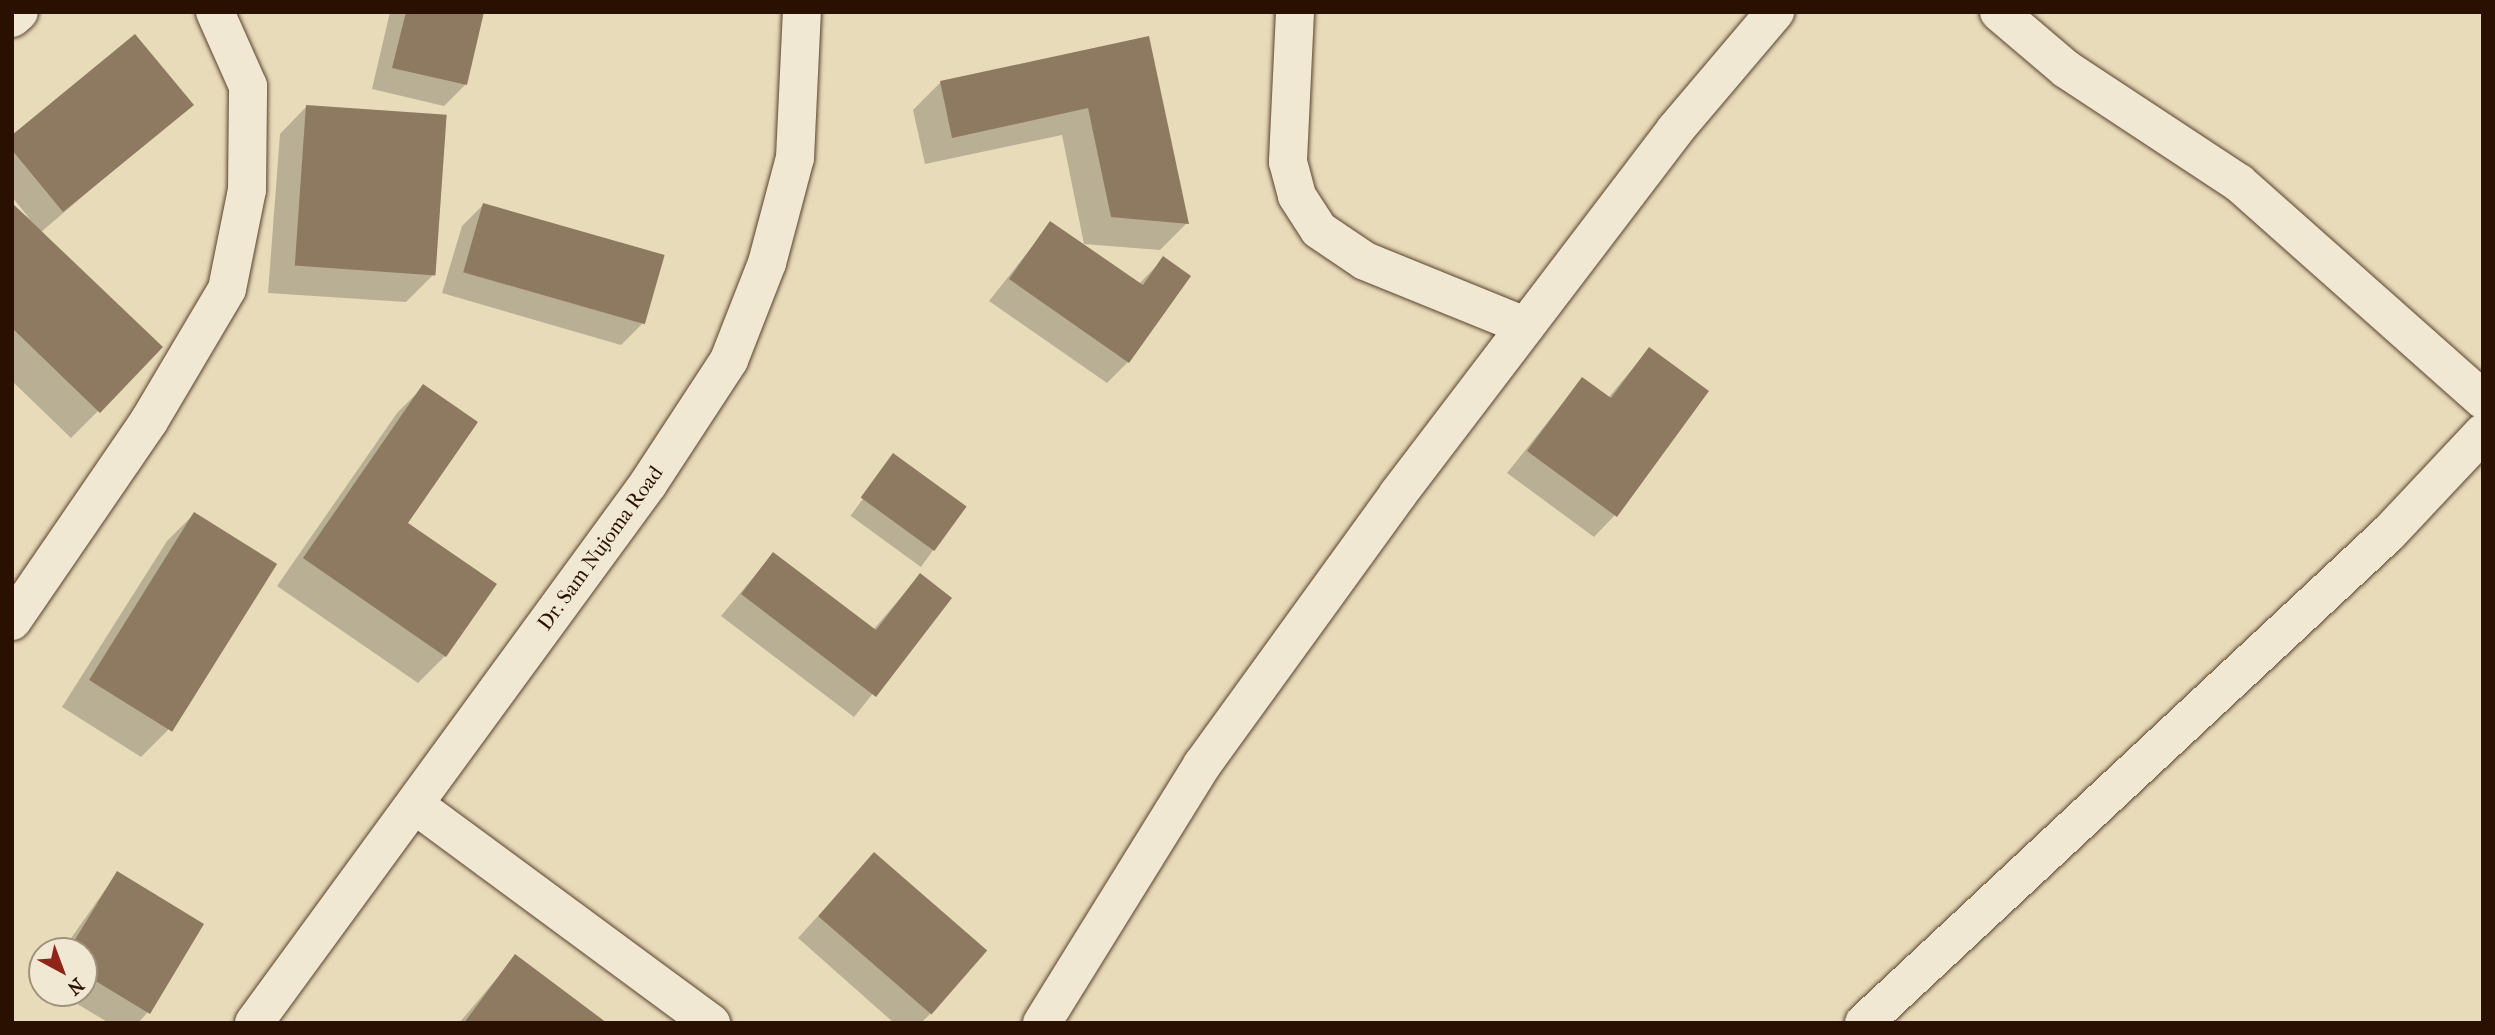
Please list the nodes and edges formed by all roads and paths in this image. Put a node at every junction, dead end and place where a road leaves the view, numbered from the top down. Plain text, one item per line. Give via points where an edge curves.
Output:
1 (19, 12) edge
2 (215, 12) edge
3 (802, 12) edge
4 (1295, 12) edge
5 (1775, 12) edge
6 (1999, 12) edge
7 (12, 18) edge
8 (1525, 326) junction
9 (2483, 400) edge
10 (2483, 433) edge
11 (12, 621) edge
12 (415, 805) junction
13 (254, 1023) edge
14 (711, 1023) edge
15 (1042, 1023) edge
16 (1864, 1023) edge

1 - 7 street
2 - 11 street via 248,86 247,190 227,289 149,421
3 - 12 street, Dr. Sam Nujoma Road via 795,158 767,262 729,360 649,484
4 - 8 street via 1288,162 1297,196 1319,230 1365,261
5 - 8 street via 1675,130
6 - 9 street via 2066,69 2239,183
8 - 15 street via 1202,765
10 - 16 street via 2389,533
12 - 13 street, Dr. Sam Nujoma Road
12 - 14 street

